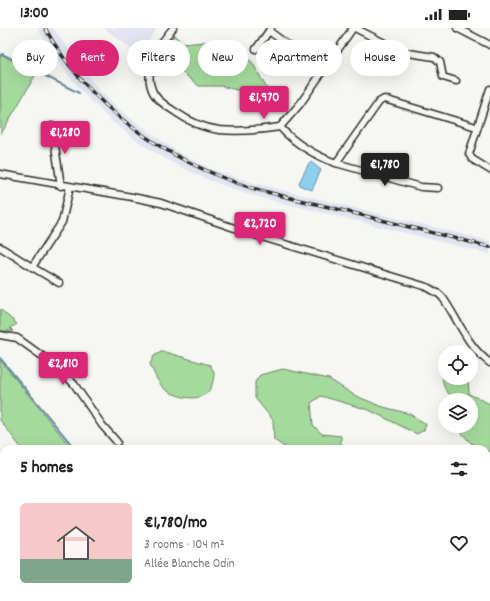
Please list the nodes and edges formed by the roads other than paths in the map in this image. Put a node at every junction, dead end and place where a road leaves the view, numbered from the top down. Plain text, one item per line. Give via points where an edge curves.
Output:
1 (173, 28) edge
2 (354, 28) edge
3 (457, 28) edge
4 (270, 30) edge
5 (263, 40) edge
6 (283, 40) edge
7 (342, 45) edge
8 (490, 45) edge
9 (320, 76) edge
10 (456, 81) dead end
11 (490, 89) edge
12 (52, 126) dead end
13 (473, 126) dead end
14 (280, 128) junction
15 (336, 164) junction
16 (490, 170) edge
17 (0, 174) edge
18 (61, 186) junction
19 (70, 187) junction
20 (438, 188) dead end
21 (0, 247) edge
22 (32, 267) junction
23 (59, 283) dead end
24 (0, 335) edge
25 (490, 363) edge
26 (117, 442) dead end

1 - 14 street via 151,64 154,95 161,102 191,122 211,128 249,131
2 - 7 street
2 - 10 street via 402,52 434,56 440,62 443,78
3 - 8 street
4 - 5 street
4 - 6 street
9 - 14 street
11 - 16 street via 469,152 472,159
12 - 18 street
13 - 15 street via 384,99 379,102
14 - 15 street via 311,151
15 - 20 street via 421,187
17 - 18 street
18 - 19 street
19 - 22 street via 62,222
19 - 25 street via 161,203 427,288 444,298 469,343
21 - 22 street
22 - 23 street
24 - 26 street via 17,338 56,366 74,384

